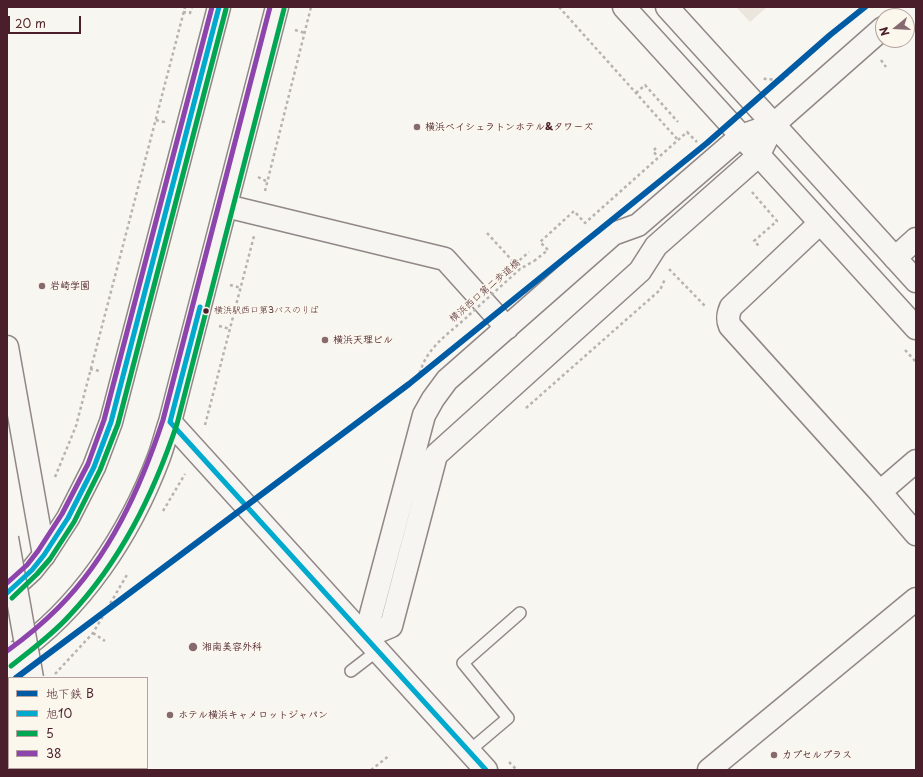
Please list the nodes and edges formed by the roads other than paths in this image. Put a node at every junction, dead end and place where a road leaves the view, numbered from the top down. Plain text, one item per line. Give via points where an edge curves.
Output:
1 (219, 7) edge
2 (277, 7) edge
3 (624, 7) edge
4 (667, 7) edge
5 (875, 35) edge
6 (773, 125) junction
7 (741, 136) junction
8 (758, 156) junction
9 (226, 206) junction
10 (820, 223) junction
11 (916, 239) edge
12 (895, 258) junction
13 (916, 281) edge
14 (507, 328) junction
15 (916, 328) edge
16 (7, 347) edge
17 (170, 422) junction
18 (916, 461) edge
19 (880, 492) junction
20 (916, 534) edge
21 (7, 538) edge
22 (38, 562) junction
23 (7, 593) edge
24 (916, 599) edge
25 (520, 613) dead end
26 (371, 644) junction
27 (7, 652) edge
28 (7, 660) edge
29 (352, 671) dead end
30 (12, 677) edge
31 (32, 677) edge
32 (469, 751) junction
33 (7, 765) edge
34 (712, 769) edge
35 (8, 770) edge
36 (486, 770) edge

1 - 22 main road via 112,422 94,467 68,518
2 - 9 main road
3 - 7 main road
4 - 6 main road
5 - 6 main road
6 - 7 main road
6 - 8 main road
6 - 12 main road
7 - 8 main road
7 - 14 main road via 638,225 613,234
8 - 10 main road
8 - 26 main road via 656,246 640,271 436,455 391,626
9 - 14 main road via 444,259
9 - 17 main road
10 - 15 main road
10 - 19 main road via 731,307 728,321
11 - 12 main road
12 - 13 main road
14 - 26 main road via 447,380 424,415
16 - 22 main road
17 - 26 main road
17 - 28 main road, bridge via 160,456 122,537 72,604 40,635
18 - 19 main road
19 - 20 main road
21 - 31 main road, bridge
22 - 23 main road
24 - 34 main road
25 - 32 lane via 463,663 508,718
26 - 29 lane
26 - 32 main road
27 - 30 main road, bridge
32 - 36 main road
33 - 35 main road

